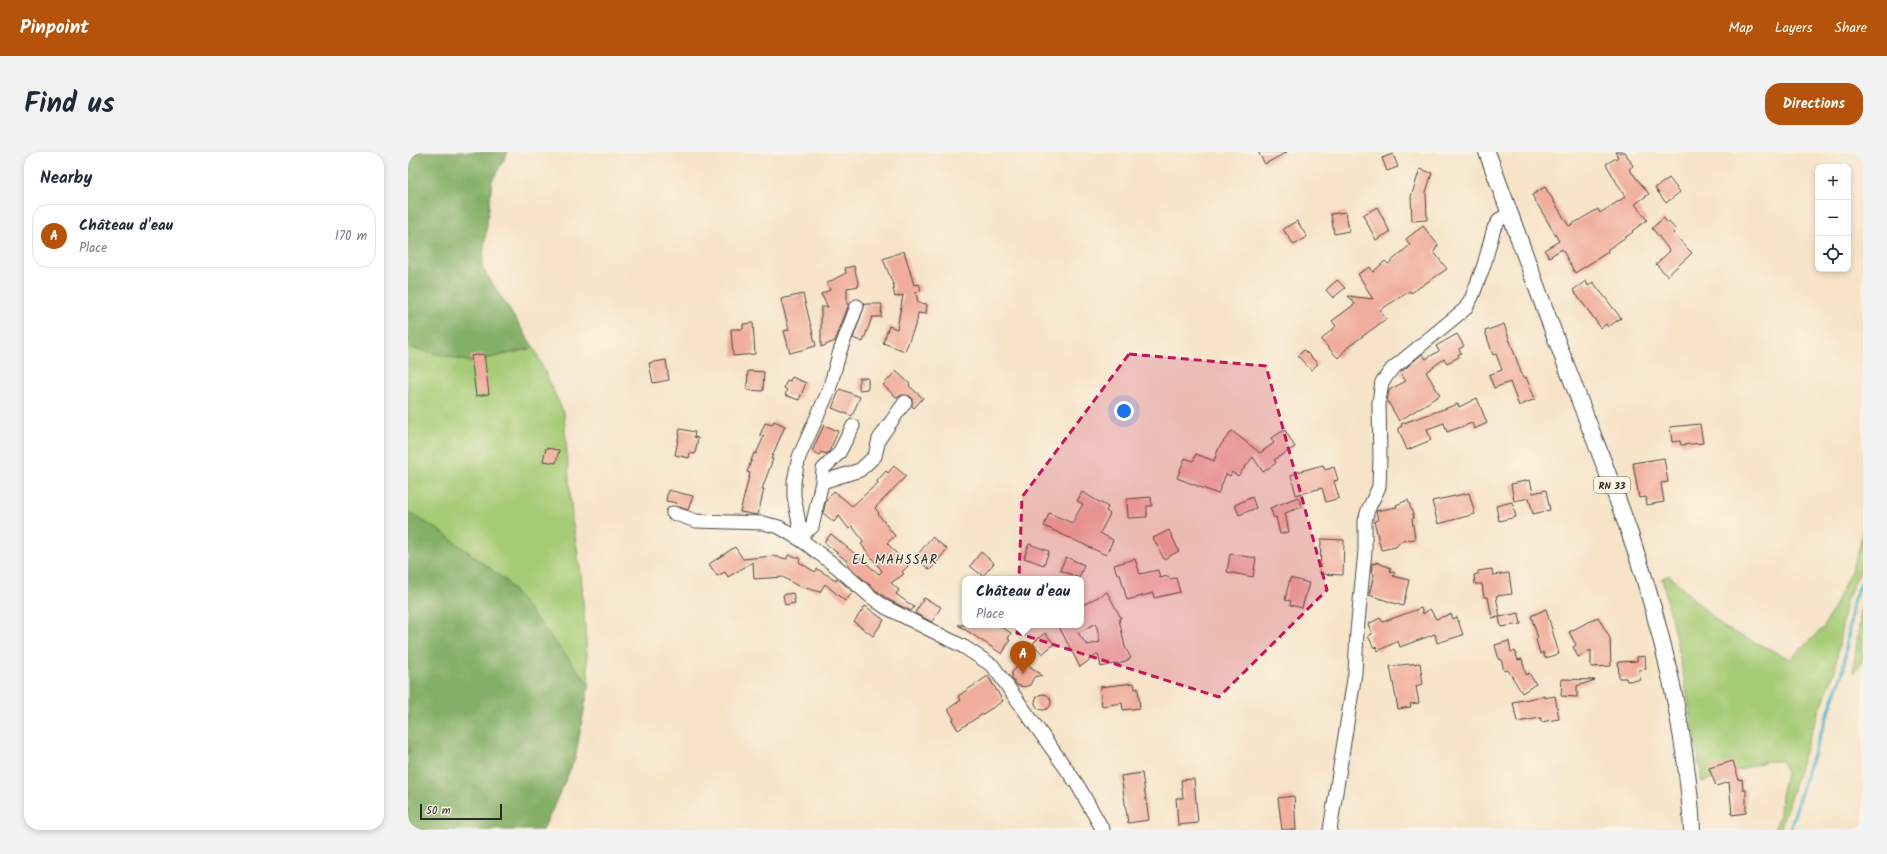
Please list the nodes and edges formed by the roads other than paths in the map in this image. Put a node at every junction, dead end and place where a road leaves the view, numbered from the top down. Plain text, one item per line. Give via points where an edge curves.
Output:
1 (1488, 152) edge
2 (1510, 214) junction
3 (857, 306) dead end
4 (905, 402) dead end
5 (853, 426) dead end
6 (822, 482) junction
7 (673, 514) dead end
8 (802, 538) junction
9 (1103, 830) edge
10 (1330, 830) edge
11 (1692, 830) edge

1 - 2 main road, RN 33
2 - 10 street via 1500,219 1494,228 1484,264 1465,309 1392,369 1382,382 1379,402 1378,487 1365,522 1355,673
2 - 11 main road, RN 33 via 1645,581 1661,638 1682,739 1689,783
3 - 8 street via 829,390 799,457 794,496
4 - 6 street via 879,440 875,456 860,470
5 - 6 street via 839,453 823,468
6 - 8 street via 812,527
7 - 8 street via 696,521 763,523
8 - 9 street via 885,607 964,647 993,666 1077,784

